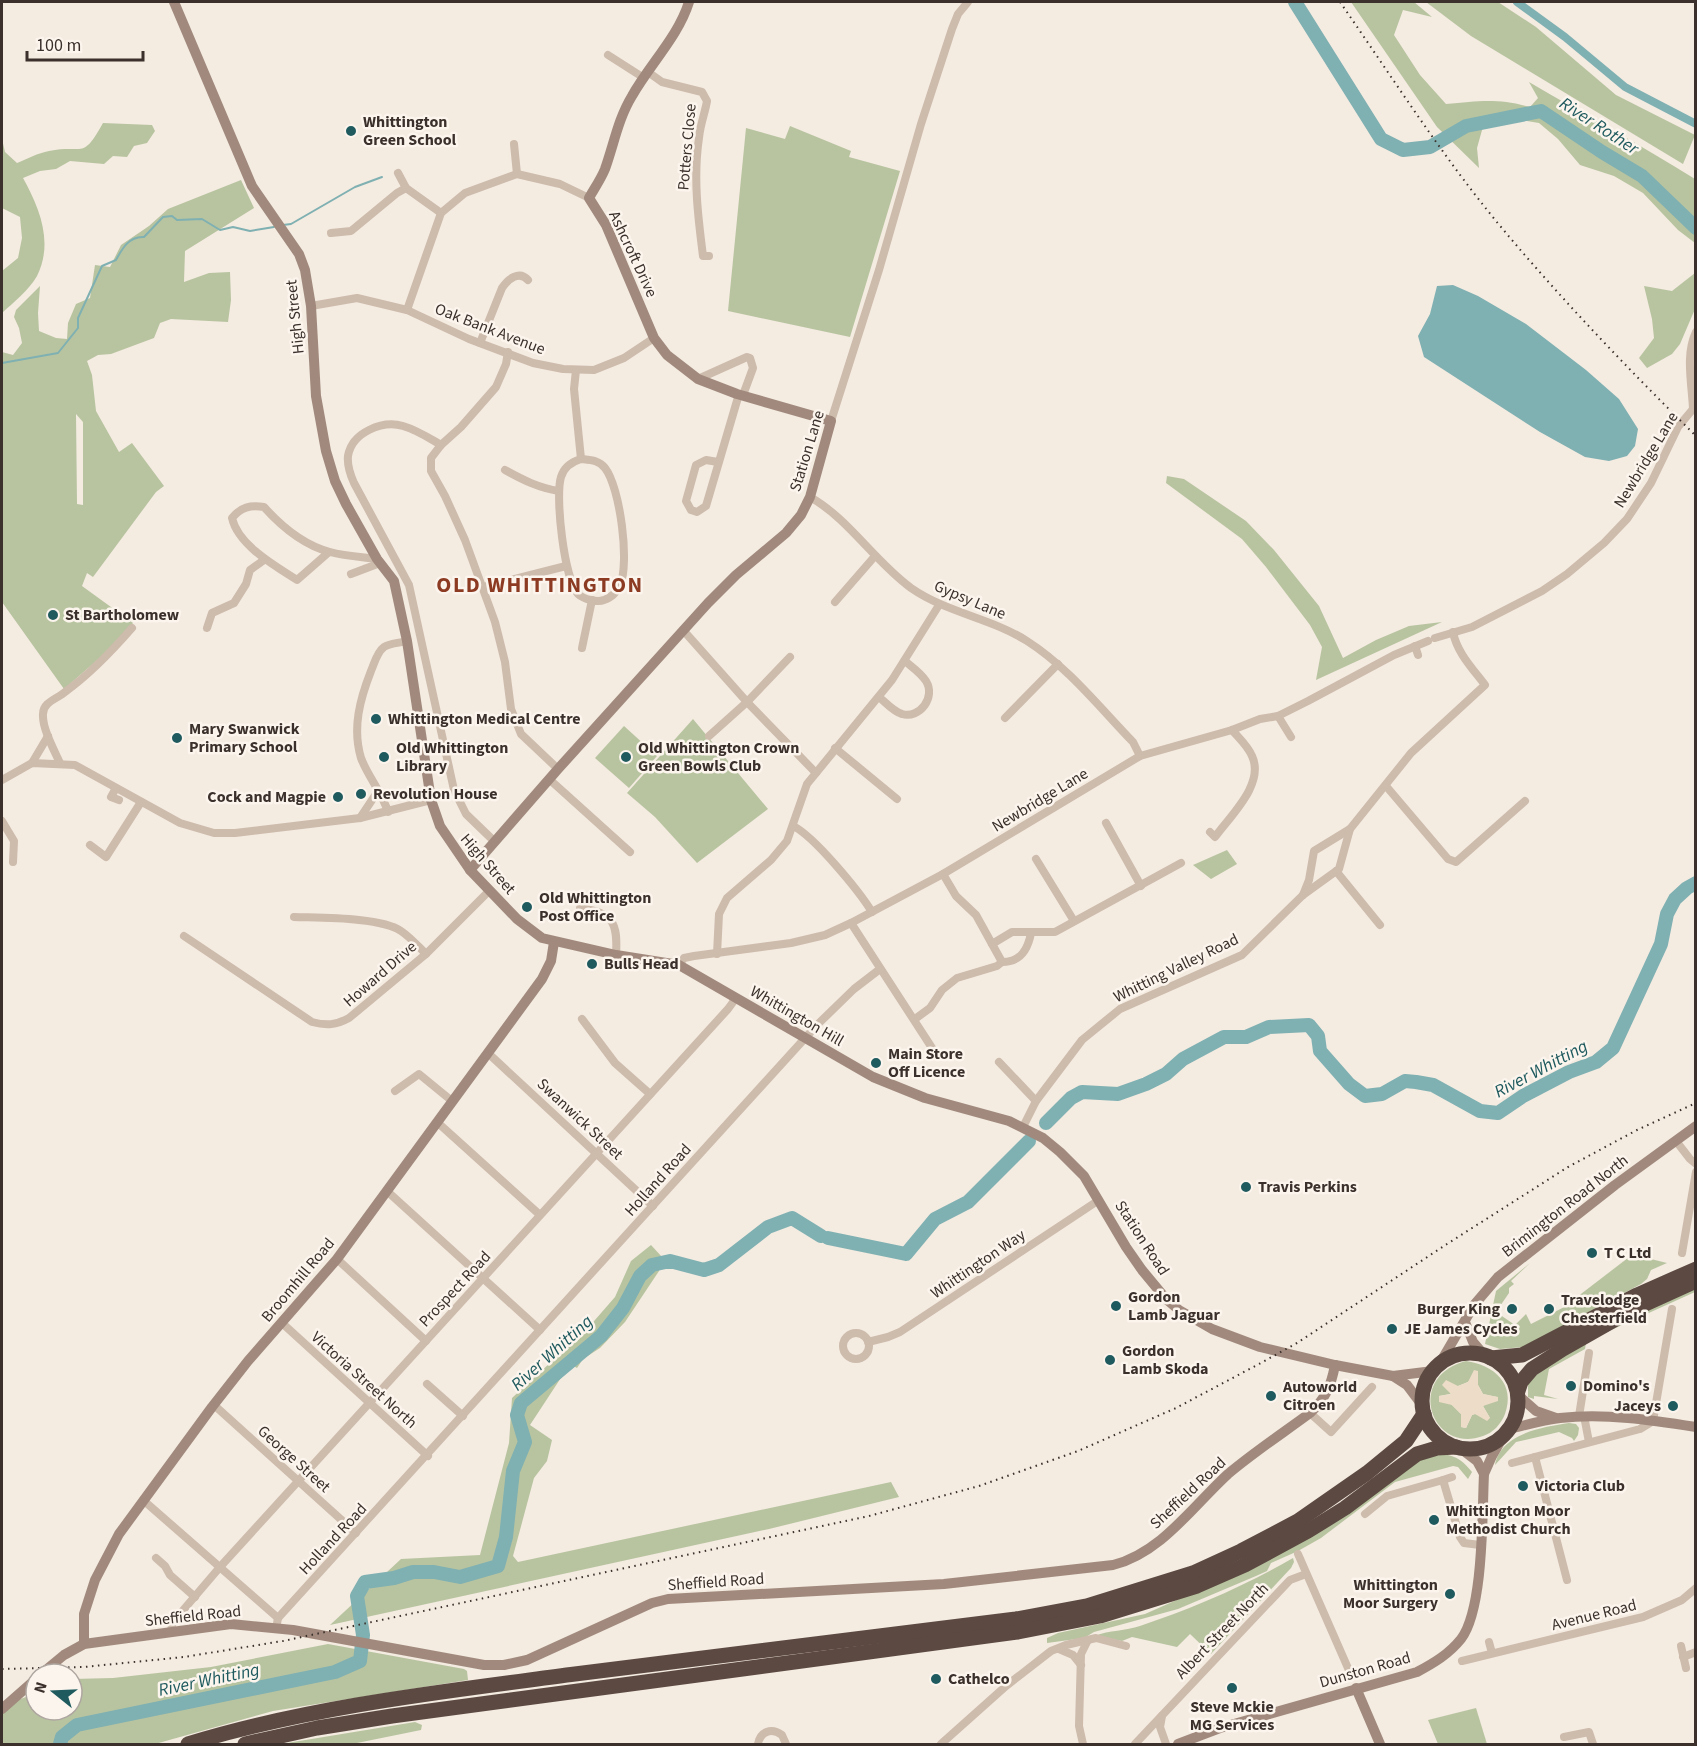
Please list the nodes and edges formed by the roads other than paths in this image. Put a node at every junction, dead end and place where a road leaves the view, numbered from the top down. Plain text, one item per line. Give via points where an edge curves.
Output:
1 (174, 2) edge
2 (689, 2) edge
3 (968, 2) edge
4 (608, 55) dead end
5 (646, 75) junction
6 (514, 144) dead end
7 (398, 173) dead end
8 (517, 174) junction
9 (406, 188) junction
10 (589, 198) junction
11 (441, 213) junction
12 (331, 233) dead end
13 (709, 256) dead end
14 (528, 280) dead end
15 (311, 306) junction
16 (407, 310) junction
17 (1695, 332) edge
18 (654, 338) junction
19 (480, 343) junction
20 (508, 352) junction
21 (576, 370) junction
22 (698, 379) junction
23 (741, 395) junction
24 (831, 421) junction
25 (441, 445) junction
26 (581, 459) junction
27 (718, 462) junction
28 (505, 470) dead end
29 (559, 491) junction
30 (810, 497) junction
31 (329, 552) junction
32 (875, 556) junction
33 (264, 560) junction
34 (378, 561) junction
35 (566, 566) junction
36 (351, 574) dead end
37 (483, 587) junction
38 (592, 600) junction
39 (835, 602) dead end
40 (939, 605) junction
41 (132, 628) dead end
42 (207, 628) dead end
43 (683, 630) junction
44 (1453, 632) junction
45 (407, 641) junction
46 (1415, 646) junction
47 (582, 648) dead end
48 (1418, 655) dead end
49 (790, 657) dead end
50 (905, 661) junction
51 (1058, 664) junction
52 (879, 697) junction
53 (747, 702) junction
54 (1278, 716) junction
55 (1005, 718) dead end
56 (1232, 730) junction
57 (48, 736) junction
58 (709, 736) dead end
59 (1291, 737) dead end
60 (836, 748) junction
61 (1140, 756) junction
62 (32, 763) junction
63 (60, 763) junction
64 (558, 769) junction
65 (816, 773) junction
66 (549, 779) junction
67 (2, 780) edge
68 (1386, 786) junction
69 (116, 788) junction
70 (378, 790) junction
71 (897, 799) dead end
72 (119, 800) dead end
73 (431, 800) junction
74 (1525, 801) dead end
75 (141, 802) junction
76 (388, 812) junction
77 (360, 818) junction
78 (2, 821) edge
79 (1106, 822) dead end
80 (793, 826) junction
81 (1350, 829) junction
82 (1210, 832) dead end
83 (494, 841) junction
84 (90, 845) dead end
85 (1325, 845) junction
86 (630, 852) dead end
87 (1341, 858) junction
88 (1036, 859) dead end
89 (13, 862) dead end
90 (1181, 862) dead end
91 (1312, 865) junction
92 (470, 870) junction
93 (1332, 873) junction
94 (943, 874) junction
95 (1141, 886) junction
96 (489, 891) junction
97 (1303, 895) junction
98 (580, 908) dead end
99 (872, 912) junction
100 (294, 916) dead end
101 (1074, 921) junction
102 (851, 923) junction
103 (1380, 925) dead end
104 (1031, 933) junction
105 (184, 936) dead end
106 (554, 942) junction
107 (992, 944) junction
108 (426, 954) junction
109 (717, 954) junction
110 (615, 955) junction
111 (1002, 962) junction
112 (679, 965) junction
113 (880, 969) junction
114 (736, 998) junction
115 (582, 1019) dead end
116 (915, 1019) junction
117 (805, 1039) junction
118 (934, 1051) dead end
119 (489, 1054) junction
120 (999, 1062) dead end
121 (395, 1091) dead end
122 (650, 1094) junction
123 (452, 1101) junction
124 (1036, 1101) junction
125 (437, 1122) junction
126 (1023, 1127) junction
127 (1695, 1127) edge
128 (1676, 1141) junction
129 (597, 1152) junction
130 (1695, 1164) edge
131 (1695, 1172) edge
132 (388, 1192) junction
133 (1099, 1200) junction
134 (653, 1206) junction
135 (540, 1215) junction
136 (1682, 1253) dead end
137 (337, 1259) junction
138 (1695, 1269) edge
139 (483, 1279) junction
140 (1695, 1281) edge
141 (1672, 1309) dead end
142 (1465, 1322) junction
143 (282, 1323) junction
144 (540, 1330) junction
145 (426, 1341) junction
146 (868, 1342) dead end
147 (1589, 1353) dead end
148 (1488, 1357) junction
149 (1335, 1365) junction
150 (1437, 1367) junction
151 (1393, 1376) junction
152 (427, 1384) dead end
153 (1372, 1387) dead end
154 (1518, 1393) junction
155 (370, 1404) junction
156 (214, 1405) junction
157 (1423, 1409) junction
158 (1310, 1413) junction
159 (463, 1416) junction
160 (1582, 1416) junction
161 (1557, 1418) junction
162 (1653, 1420) junction
163 (1695, 1426) edge
164 (1507, 1432) junction
165 (1589, 1443) junction
166 (1458, 1448) junction
167 (428, 1456) junction
168 (1534, 1457) junction
169 (1512, 1463) dead end
170 (1484, 1474) junction
171 (1452, 1477) dead end
172 (1443, 1480) junction
173 (300, 1481) junction
174 (143, 1500) junction
175 (1365, 1514) dead end
176 (356, 1533) junction
177 (1480, 1545) junction
178 (1298, 1554) dead end
179 (156, 1558) dead end
180 (220, 1567) junction
181 (1306, 1574) junction
182 (1566, 1580) dead end
183 (1695, 1588) edge
184 (195, 1597) junction
185 (277, 1623) junction
186 (170, 1633) junction
187 (1088, 1640) junction
188 (1490, 1642) dead end
189 (84, 1644) junction
190 (1126, 1646) dead end
191 (1681, 1646) dead end
192 (1059, 1649) junction
193 (1695, 1652) edge
194 (1491, 1653) junction
195 (1683, 1657) junction
196 (1462, 1661) dead end
197 (56, 1662) edge
198 (1081, 1665) junction
199 (1686, 1668) dead end
200 (1351, 1676) dead end
201 (1356, 1688) junction
202 (24, 1690) edge
203 (2, 1709) edge
204 (1162, 1714) junction
205 (1564, 1737) dead end
206 (1376, 1743) edge
207 (188, 1744) edge
208 (245, 1744) edge
209 (758, 1744) edge
210 (786, 1744) edge
211 (941, 1744) edge
212 (1083, 1744) edge
213 (1135, 1744) edge
214 (1166, 1744) edge
215 (1178, 1744) edge
216 (1593, 1744) edge

1 - 15 main road, High Street via 252,186 299,254
2 - 5 main road
3 - 24 street, Station Lane via 952,29
4 - 5 street
5 - 10 main road via 617,126 604,171
5 - 13 street, Potters Close via 702,92 707,101 697,154 697,204 703,256
6 - 8 street
7 - 9 street
8 - 10 street, Ashcroft Drive via 560,184
8 - 11 street via 465,193
9 - 11 street
9 - 12 street via 351,231
10 - 18 main road, Ashcroft Drive via 606,225
11 - 16 street
14 - 19 street via 518,275 507,281
15 - 16 street, Oak Bank Avenue via 357,298
15 - 34 main road, High Street via 316,396 326,451 335,482
16 - 19 street, Oak Bank Avenue
17 - 44 street, Newbridge Lane via 1690,361 1693,409 1678,427 1651,483 1627,519 1604,543 1542,591 1472,627
18 - 21 street, Oak Bank Avenue via 624,358 594,370
18 - 22 main road, Ashcroft Drive via 667,355
19 - 20 street, Oak Bank Avenue
20 - 21 street, Oak Bank Avenue via 533,363
20 - 25 street via 496,387
21 - 26 street via 574,389
22 - 23 main road, Ashcroft Drive
22 - 23 street via 750,358 753,368
23 - 24 main road, Ashcroft Drive
23 - 27 street
24 - 30 main road, Station Lane
25 - 37 street via 431,458 431,471
25 - 83 street, High Street via 402,426 382,424 354,443 348,454 348,468 409,585 454,790 466,814
26 - 29 street via 567,466
26 - 38 street via 594,460 606,469 616,491 622,525 624,571 620,585 603,601
27 - 27 street via 706,506 697,512 691,510 686,501 696,465 706,460
28 - 29 street via 525,482
29 - 35 street
30 - 32 street, Gypsy Lane via 827,507
30 - 43 main road, Station Lane via 786,534 736,575
31 - 33 street via 297,580
31 - 33 street via 294,536 264,507 238,510 232,518 234,528
31 - 34 street
32 - 39 street
32 - 40 street, Gypsy Lane
33 - 42 street via 250,570 234,603 212,613
34 - 36 street
34 - 45 main road, High Street via 394,581
35 - 37 street
35 - 38 street via 579,595
37 - 64 street via 505,662 511,709 521,734
38 - 47 street
40 - 50 street
40 - 51 street, Gypsy Lane via 1002,628
41 - 57 street via 109,655 65,693 47,703 43,714
43 - 53 street
43 - 64 main road, Station Lane
44 - 46 street, Newbridge Lane
44 - 68 street, Whitting Valley Road via 1463,656 1485,685 1411,753
45 - 70 street via 384,647 360,698 359,747
45 - 73 main road, High Street
46 - 48 street
46 - 54 street, Newbridge Lane
49 - 53 street
50 - 52 street
50 - 52 street via 927,683 929,696 922,709 913,715 900,714
51 - 55 street
51 - 61 street, Gypsy Lane via 1133,742
52 - 60 street
53 - 58 street
53 - 65 street
54 - 56 street, Newbridge Lane
54 - 59 street
56 - 61 street, Newbridge Lane
56 - 82 street via 1252,754 1256,778 1215,837
57 - 62 street
57 - 63 street
60 - 65 street
60 - 71 street
61 - 94 street, Newbridge Lane
62 - 63 street
62 - 67 street
63 - 69 street via 75,765
64 - 66 main road, Station Lane
65 - 80 street via 807,784
66 - 83 main road, Station Lane
66 - 86 street
68 - 74 street via 1448,859 1456,862
68 - 81 street, Whitting Valley Road
69 - 72 street via 111,797
69 - 75 street
70 - 76 street
70 - 77 street
73 - 76 street
73 - 92 main road, High Street via 440,826
75 - 77 street via 189,827 214,833
75 - 84 street via 106,857
76 - 77 street
78 - 89 street via 14,841
79 - 95 street
80 - 99 street via 804,831
80 - 109 street via 787,841 771,860 727,898 719,914
81 - 85 street, Whitting Valley Road
81 - 87 street, Whitting Valley Road
83 - 92 main road, Station Lane
85 - 87 street via 1338,849
85 - 91 street, Whitting Valley Road via 1314,851
87 - 93 street, Whitting Valley Road via 1341,865
88 - 101 street
90 - 95 street
91 - 93 street via 1318,873
91 - 97 street, Whitting Valley Road
92 - 96 main road, High Street
93 - 97 street, Whitting Valley Road
93 - 103 street
94 - 99 street, Newbridge Lane
94 - 107 street via 956,896 976,915
95 - 101 street
96 - 106 main road, High Street via 528,928
96 - 108 street, Howard Drive
97 - 124 street, Whitting Valley Road via 1242,954 1120,1009 1082,1040
98 - 110 street via 598,910 614,923
99 - 102 street, Newbridge Lane
100 - 108 street via 388,925 400,930
101 - 104 street via 1055,932
102 - 109 street, Newbridge Lane via 825,935 791,943
102 - 113 street
104 - 107 street via 1012,932
104 - 111 street via 1023,954
105 - 108 street, Howard Drive via 312,1022 327,1026 350,1018
106 - 110 main road, Whittington Hill
106 - 119 main road, Broomhill Road via 542,980
107 - 111 street
109 - 112 street, Newbridge Lane via 684,958
110 - 112 main road, Whittington Hill
111 - 116 street via 957,978
112 - 114 main road, Whittington Hill
113 - 116 street
113 - 117 street, Holland Road
114 - 117 main road, Whittington Hill
114 - 122 street, Prospect Road
115 - 122 street via 615,1064
116 - 118 street
117 - 126 main road, Whittington Hill via 908,1092
117 - 134 street, Holland Road
119 - 123 main road, Broomhill Road
119 - 129 street, Swanwick Street
120 - 124 street
121 - 123 street via 419,1074
122 - 129 street, Prospect Road
123 - 125 main road, Broomhill Road
124 - 126 street, Whitting Valley Road
125 - 132 main road, Broomhill Road
125 - 135 street
126 - 133 main road, Station Road via 1078,1169
127 - 128 main road, Brimington Road North
128 - 130 street
128 - 142 main road, Brimington Road North via 1498,1277
129 - 134 street, Swanwick Street
129 - 135 street, Prospect Road
131 - 136 street
132 - 137 main road, Broomhill Road
132 - 139 street
133 - 146 street, Whittington Way via 900,1332
133 - 149 main road, Station Road via 1142,1270 1179,1310 1212,1329 1260,1347
134 - 144 street, Holland Road
135 - 139 street, Prospect Road
137 - 143 main road, Broomhill Road
137 - 145 street
138 - 148 highway via 1522,1355
139 - 144 street
139 - 145 street, Prospect Road
140 - 154 highway via 1630,1311 1563,1349 1526,1375
141 - 162 street
142 - 148 main road via 1473,1342
142 - 150 main road, Brimington Road North
143 - 155 street, Victoria Street North
143 - 156 main road, Broomhill Road
144 - 159 street, Holland Road
145 - 155 street, Prospect Road
147 - 160 street
148 - 150 highway via 1457,1355
148 - 154 highway via 1503,1366
149 - 151 main road, Station Road
149 - 158 main road, Sheffield Road via 1331,1386
150 - 151 main road, Station Road
150 - 157 highway via 1425,1386
151 - 157 main road via 1407,1385
152 - 159 street
153 - 158 street via 1360,1395 1331,1432
154 - 161 main road via 1536,1411
154 - 164 highway via 1515,1418
155 - 167 street, Victoria Street North
155 - 173 street, Prospect Road
156 - 173 street, George Street
156 - 174 main road, Broomhill Road
157 - 166 highway via 1437,1436
157 - 207 highway via 1406,1441 1298,1521 1193,1573 1087,1606 354,1706 235,1730
158 - 185 main road, Sheffield Road via 1230,1473 1154,1545 1128,1561 944,1584 668,1599 527,1660 504,1665 460,1661
159 - 167 street, Holland Road
160 - 161 main road
160 - 162 main road
160 - 165 street
161 - 164 main road
162 - 163 main road
162 - 165 street via 1640,1429
164 - 166 highway via 1493,1444
164 - 170 main road, Dunston Road
165 - 168 street
166 - 170 main road via 1477,1461
166 - 208 highway via 1437,1448 1418,1454 1345,1508 1245,1565 1197,1586 1100,1617 1018,1632 392,1716
167 - 176 street, Holland Road
168 - 169 street
168 - 182 street
170 - 177 main road, Dunston Road
171 - 172 street
172 - 175 street via 1387,1496
172 - 177 street via 1460,1537 1464,1543
173 - 176 street, George Street
173 - 180 street, Prospect Road
174 - 180 street
174 - 189 main road, Broomhill Road via 119,1534 95,1580 84,1614
176 - 185 street, Holland Road
177 - 201 main road, Dunston Road via 1475,1604 1463,1637 1437,1662 1417,1672
178 - 181 street
179 - 184 street
180 - 184 street, Prospect Road
180 - 185 street
181 - 200 street
181 - 204 street, Albert Street North via 1290,1580
183 - 194 street, Avenue Road via 1682,1600 1643,1617
184 - 186 street, Prospect Road via 173,1622
185 - 186 main road, Sheffield Road via 231,1624
186 - 189 main road, Sheffield Road
187 - 190 street via 1096,1638
187 - 192 street
187 - 198 street
188 - 194 street
189 - 197 main road, Sheffield Road
191 - 195 street
192 - 198 street via 1073,1655
192 - 211 street via 1029,1667
193 - 195 street
194 - 196 street, Avenue Road
195 - 199 street
198 - 212 street via 1079,1726
201 - 206 main road
201 - 215 main road, Dunston Road
202 - 203 main road
204 - 213 street, Albert Street North
204 - 214 street via 1160,1727
205 - 216 street via 1589,1732
209 - 210 street via 764,1733 773,1731 782,1735

